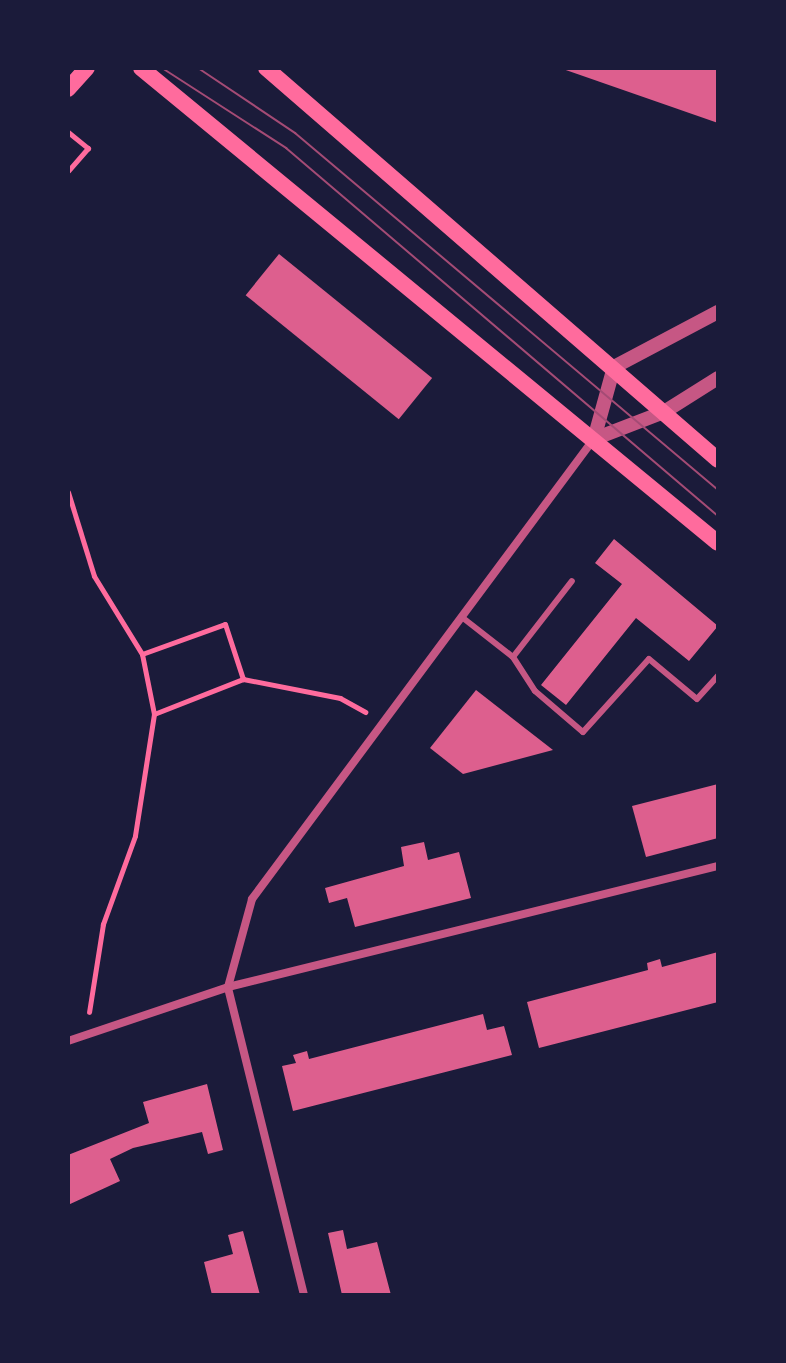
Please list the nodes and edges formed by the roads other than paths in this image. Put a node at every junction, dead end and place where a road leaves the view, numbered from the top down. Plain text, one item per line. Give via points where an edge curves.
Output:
1 (87, 68) edge
2 (141, 68) edge
3 (266, 68) edge
4 (68, 89) edge
5 (718, 312) edge
6 (614, 367) junction
7 (718, 378) edge
8 (664, 412) junction
9 (594, 439) junction
10 (718, 460) edge
11 (718, 543) edge
12 (572, 581) dead end
13 (463, 618) junction
14 (513, 657) junction
15 (718, 676) edge
16 (718, 866) edge
17 (228, 987) junction
18 (68, 1041) edge
19 (304, 1295) edge

1 - 4 main road
2 - 9 main road
3 - 6 main road
5 - 6 street
6 - 8 main road
6 - 9 street
7 - 8 street
8 - 9 street
8 - 10 main road
9 - 11 main road
9 - 13 street
12 - 14 lane
13 - 14 lane
13 - 17 street via 252,899
14 - 15 lane via 535,691 583,732 649,659 697,699
16 - 17 street
17 - 18 street
17 - 19 street

